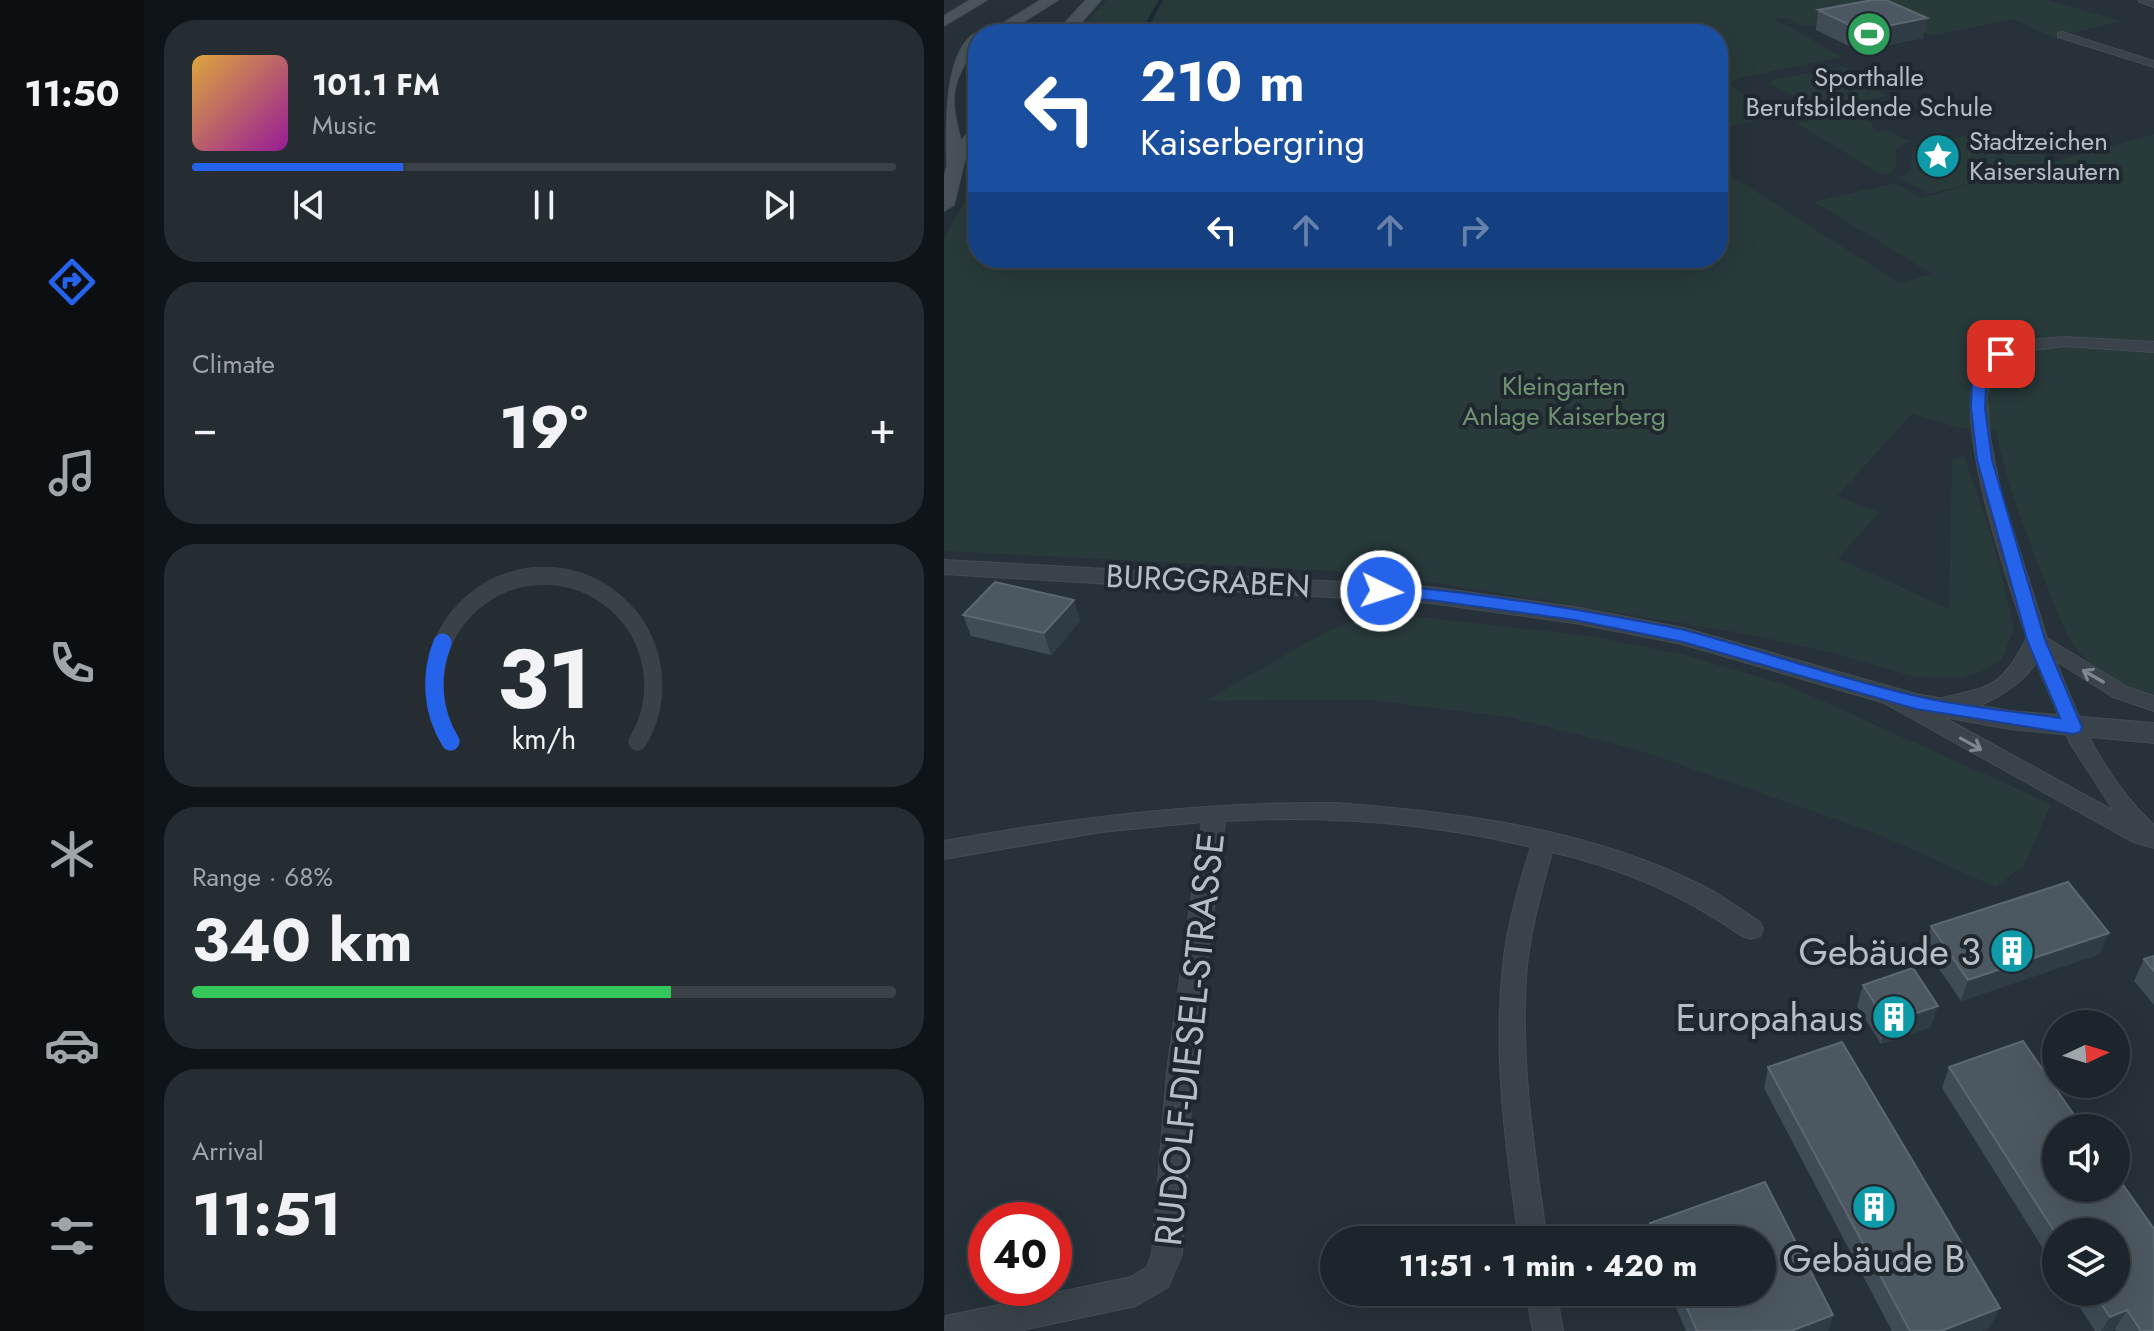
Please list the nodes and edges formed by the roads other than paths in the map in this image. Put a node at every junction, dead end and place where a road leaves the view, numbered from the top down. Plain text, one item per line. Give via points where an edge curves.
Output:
1 (980, 0) edge
2 (1036, 0) edge
3 (1051, 0) edge
4 (1094, 0) edge
5 (2143, 0) edge
6 (2154, 4) edge
7 (944, 22) edge
8 (1005, 24) edge
9 (1010, 24) edge
10 (1072, 24) edge
11 (2062, 35) dead end
12 (951, 61) edge
13 (2154, 64) edge
14 (944, 104) edge
15 (944, 141) edge
16 (968, 143) edge
17 (957, 157) junction
18 (944, 205) edge
19 (2154, 347) edge
20 (944, 567) edge
21 (2036, 640) junction
22 (1879, 691) junction
23 (2154, 704) edge
24 (1938, 706) junction
25 (2073, 727) junction
26 (2154, 733) edge
27 (1215, 812) junction
28 (1544, 840) junction
29 (2154, 841) edge
30 (944, 850) edge
31 (1751, 929) dead end
32 (1531, 1226) edge
33 (1544, 1306) edge
34 (1034, 1323) edge
35 (946, 1331) edge
36 (1548, 1331) edge

1 - 7 main road
2 - 8 main road
3 - 9 main road
4 - 10 main road
5 - 6 street
11 - 13 street
12 - 14 main road
14 - 17 main road
15 - 17 main road
16 - 17 main road
17 - 18 main road
19 - 21 street via 2048,343 2001,354 1986,367 1978,408 1985,460
20 - 22 street, BURGGRABEN via 1430,595 1684,636
23 -> 21 street via 2120,692
21 - 24 street, BURGGRABEN via 2021,670 2005,685 1974,699
21 - 25 street
22 - 24 street, BURGGRABEN
22 -> 29 street
24 - 25 street, BURGGRABEN
25 - 26 street, BURGGRABEN
25 - 29 street via 2116,800
27 - 28 street via 1363,812 1461,822
27 - 30 street
27 - 34 street, RUDOLF-DIESEL-STRASSE via 1180,1072 1167,1254 1158,1277 1136,1291
28 - 31 street via 1634,865 1691,891
28 - 32 street via 1515,966 1514,1082
33 - 36 street
34 - 35 street, RUDOLF-DIESEL-STRASSE

